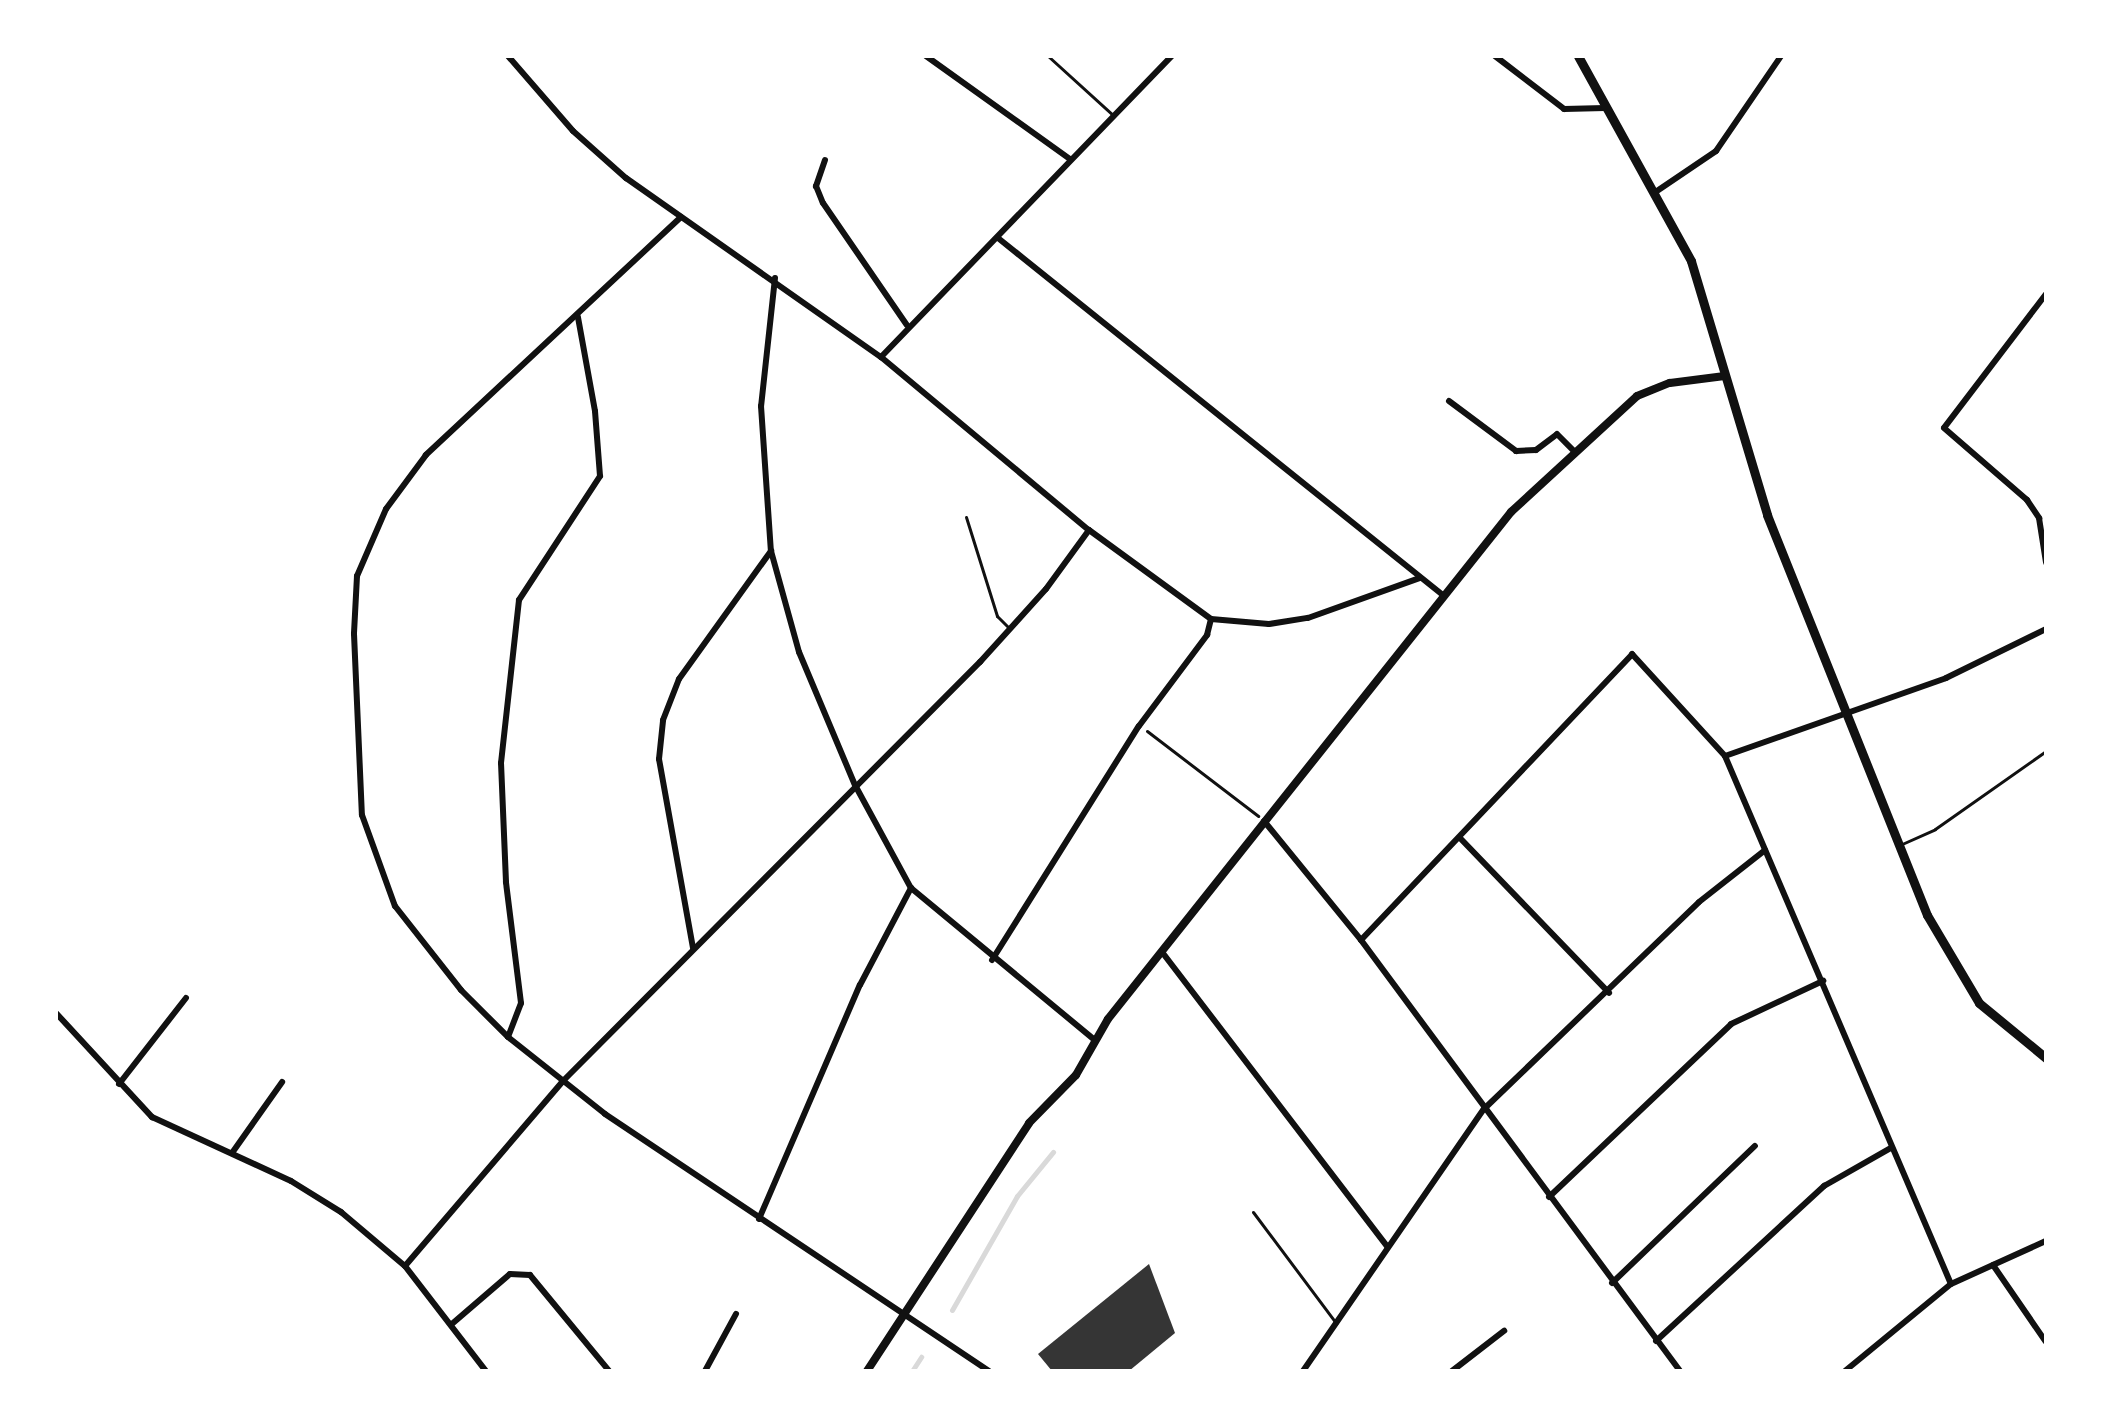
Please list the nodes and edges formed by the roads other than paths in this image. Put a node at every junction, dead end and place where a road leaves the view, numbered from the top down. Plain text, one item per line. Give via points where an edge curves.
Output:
1 (497, 56) edge
2 (926, 56) edge
3 (1048, 56) edge
4 (1172, 56) edge
5 (1495, 56) edge
6 (1578, 56) edge
7 (1781, 56) edge
8 (508, 58) edge
9 (1605, 108) junction
10 (1114, 116) junction
11 (825, 160) dead end
12 (1071, 160) junction
13 (1654, 193) junction
14 (681, 217) junction
15 (998, 238) junction
16 (775, 278) junction
17 (2046, 294) edge
18 (578, 317) junction
19 (907, 325) junction
20 (881, 357) junction
21 (1725, 376) junction
22 (1449, 401) dead end
23 (1573, 450) junction
24 (966, 517) dead end
25 (1089, 530) junction
26 (771, 551) junction
27 (2046, 562) edge
28 (1420, 578) junction
29 (1444, 596) junction
30 (1211, 619) junction
31 (1010, 629) junction
32 (2046, 629) edge
33 (1846, 715) junction
34 (2046, 751) edge
35 (1725, 756) junction
36 (855, 785) junction
37 (1264, 821) junction
38 (1460, 838) junction
39 (1898, 846) junction
40 (1765, 850) junction
41 (911, 888) junction
42 (1361, 940) junction
43 (693, 948) junction
44 (1162, 952) junction
45 (992, 960) junction
46 (1823, 981) junction
47 (1609, 993) junction
48 (186, 998) dead end
49 (56, 1013) edge
50 (508, 1037) junction
51 (1095, 1040) junction
52 (2046, 1058) edge
53 (282, 1082) dead end
54 (562, 1082) junction
55 (119, 1084) junction
56 (1484, 1109) junction
57 (1755, 1146) dead end
58 (1891, 1148) junction
59 (232, 1153) junction
60 (1549, 1197) junction
61 (1253, 1212) dead end
62 (759, 1219) junction
63 (2046, 1241) edge
64 (1387, 1246) junction
65 (1993, 1265) junction
66 (405, 1266) junction
67 (1612, 1283) junction
68 (1951, 1284) junction
69 (736, 1314) dead end
70 (904, 1316) junction
71 (453, 1323) junction
72 (1336, 1323) junction
73 (1504, 1331) dead end
74 (1656, 1341) junction
75 (2046, 1342) edge
76 (486, 1371) edge
77 (609, 1371) edge
78 (705, 1371) edge
79 (867, 1371) edge
80 (989, 1371) edge
81 (1303, 1371) edge
82 (1452, 1371) edge
83 (1680, 1371) edge
84 (1845, 1371) edge

1 - 8 street
2 - 12 street
3 - 10 lane
4 - 10 street
5 - 9 street via 1564,109
6 - 9 main road
7 - 13 street via 1716,151
8 - 14 street via 626,178
9 - 13 main road
10 - 12 street
11 - 19 street via 816,186 823,203
12 - 15 street
13 - 21 main road via 1691,261
14 - 16 street
14 - 18 street
15 - 19 street
15 - 28 street
16 - 20 street
16 - 26 street via 761,406
17 - 27 street via 1944,428 2027,500 2039,518
18 - 50 street via 600,476 519,600 501,763 506,882 521,1003
18 - 50 street via 426,455 386,509 357,576 356,757 362,815 374,857 395,906 461,990
19 - 20 street
20 - 25 street
21 - 23 street via 1648,390
21 - 33 main road via 1767,515
22 - 23 street via 1516,451 1536,450 1557,434
23 - 29 street via 1522,500
24 - 31 lane via 997,616
25 - 30 street
25 - 31 street
26 - 36 street via 799,652
26 - 43 street via 679,679 663,720 659,759
28 - 29 street
28 - 30 street via 1308,618 1269,624
29 - 37 street
30 - 45 street via 1207,635 1139,726
31 - 36 street
32 - 33 street via 1946,678
33 - 35 street
33 - 39 main road
34 - 39 lane via 1935,829
35 - 38 street via 1632,654
35 - 40 street
36 - 41 street
36 - 43 street
37 - 42 street
37 - 44 street
38 - 42 street
38 - 47 street
39 - 52 main road via 1957,971 2006,1029
40 - 46 street
40 - 47 street via 1699,902
41 - 45 street
41 - 62 street via 860,985
42 - 56 street
43 - 54 street
44 - 51 street
44 - 64 street
45 - 51 street
46 - 58 street
46 - 60 street via 1731,1024
47 - 56 street
48 - 55 street
49 - 55 street
50 - 54 street
51 - 70 street via 1076,1075 1017,1141
53 - 59 street
54 - 62 street
54 - 66 street
55 - 59 street via 152,1117
56 - 60 street
56 - 64 street
57 - 67 street
58 - 68 street
58 - 74 street via 1824,1186
59 - 66 street via 331,1206
60 - 67 street
61 - 72 lane
62 - 70 street
63 - 65 street
64 - 72 street
65 - 68 street
65 - 75 street
66 - 71 street
67 - 74 street
68 - 84 street
69 - 78 street
70 - 79 street
70 - 80 street
71 - 76 street
71 - 77 street via 510,1274 530,1275
72 - 81 street
73 - 82 street
74 - 83 street

